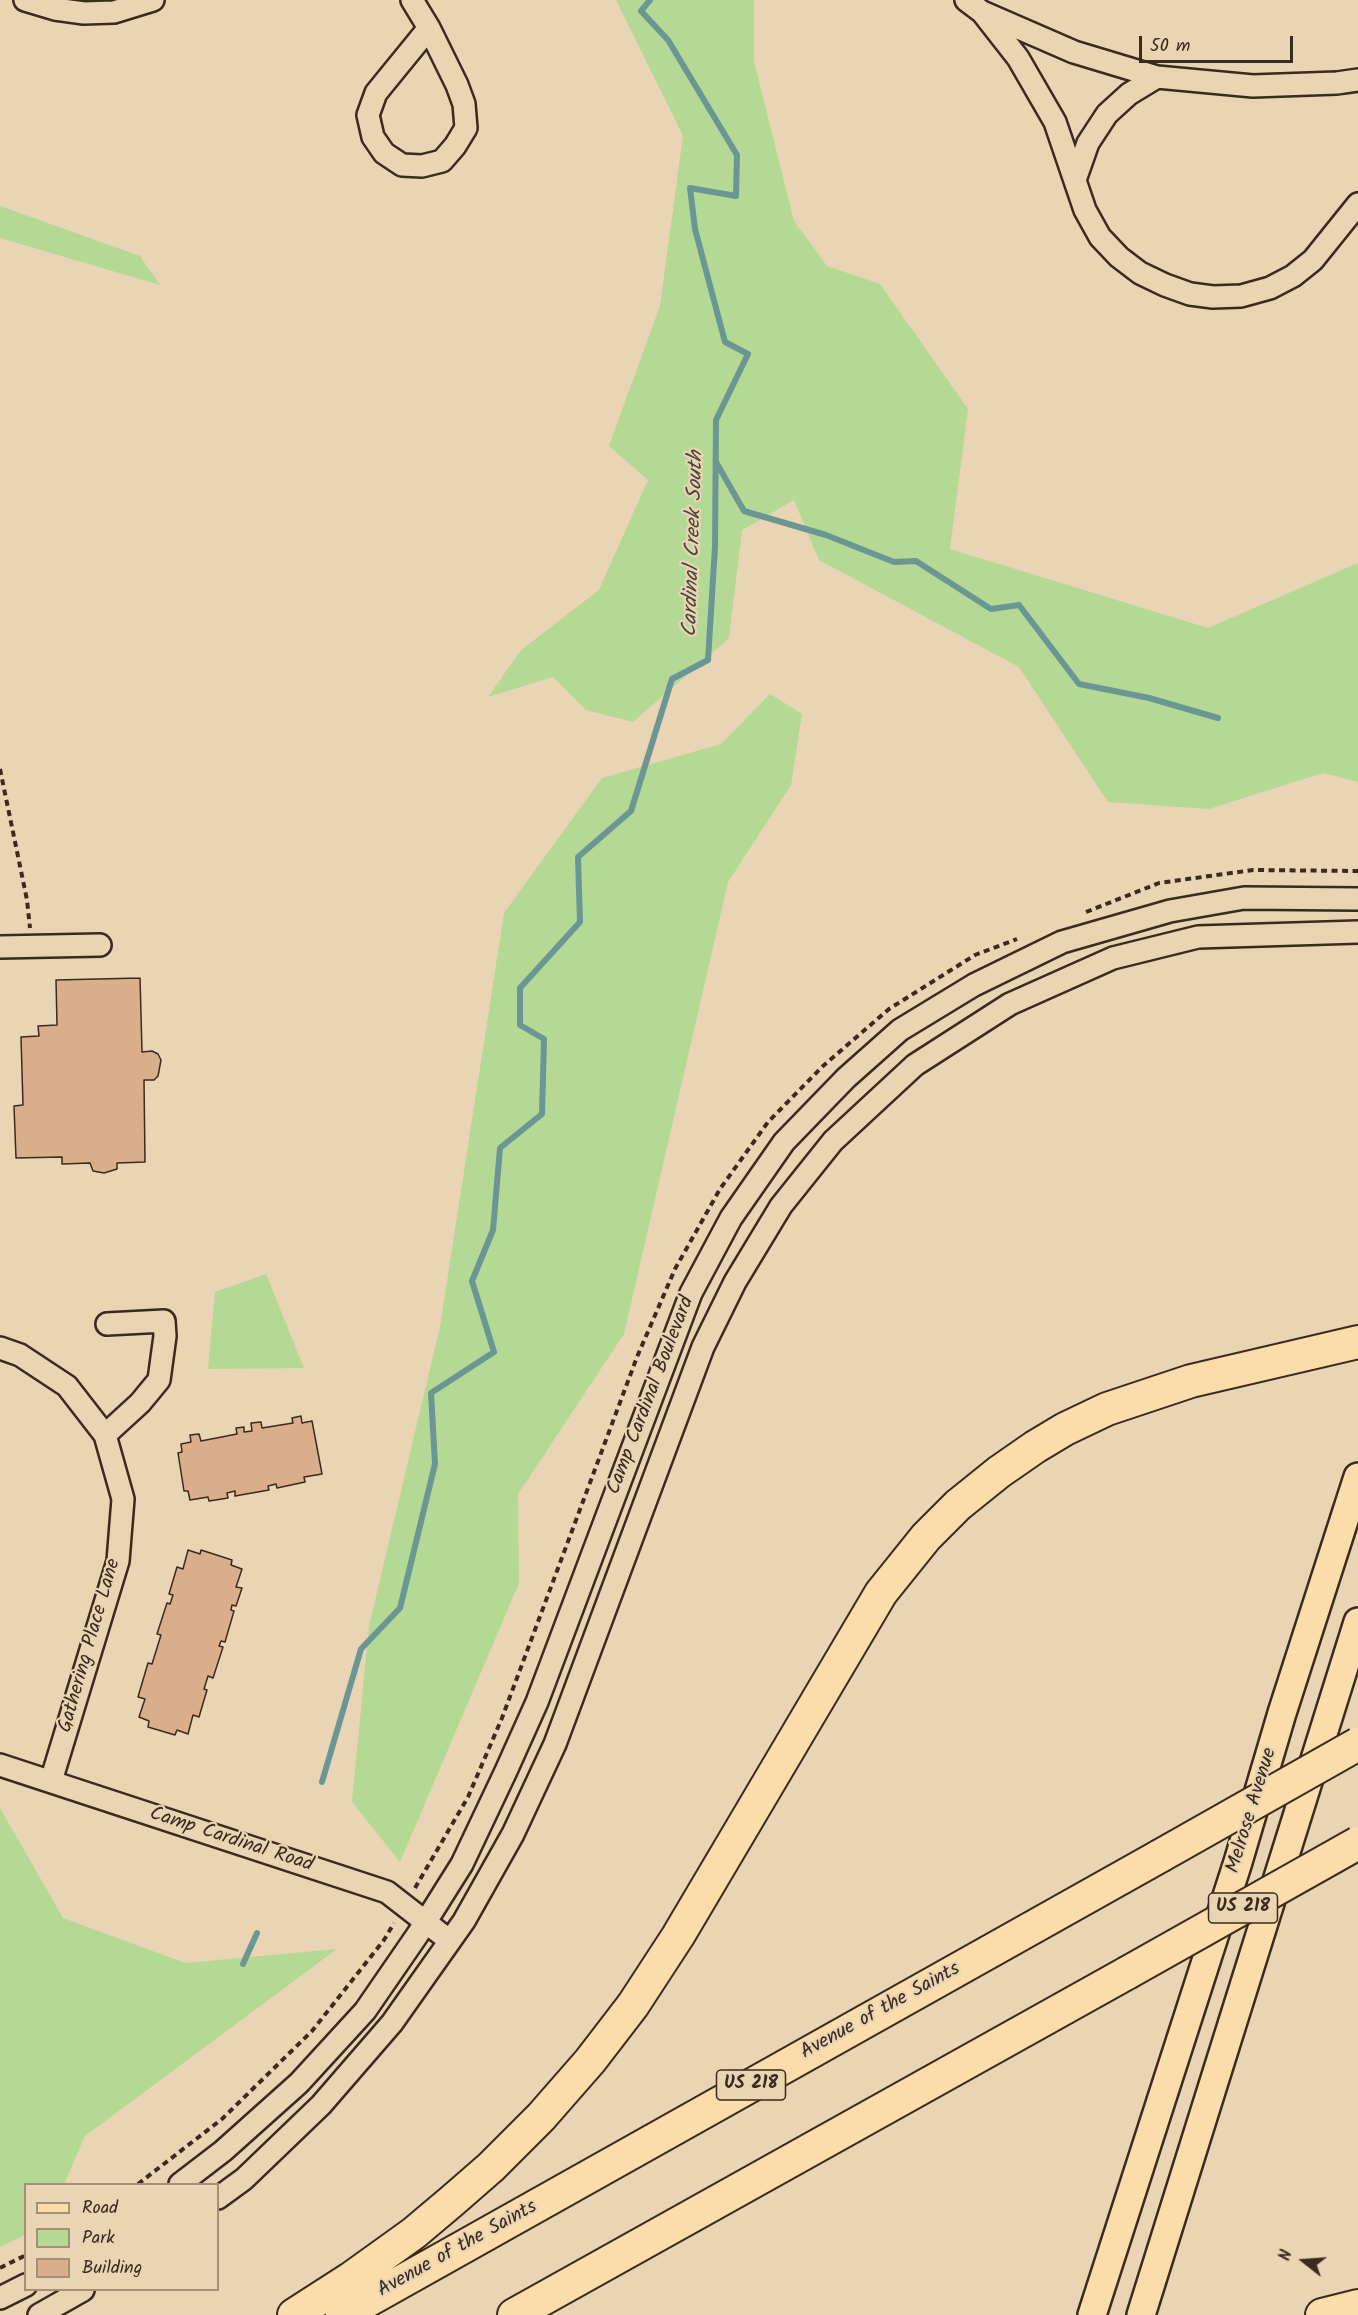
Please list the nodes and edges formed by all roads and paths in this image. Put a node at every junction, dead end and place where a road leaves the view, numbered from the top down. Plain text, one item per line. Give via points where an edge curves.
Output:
1 (25, 0) edge
2 (153, 0) edge
3 (412, 0) edge
4 (974, 6) edge
5 (429, 28) junction
6 (1157, 77) junction
7 (1358, 80) edge
8 (1075, 180) junction
9 (1358, 204) edge
10 (0, 769) edge
11 (1358, 899) edge
12 (1358, 932) edge
13 (100, 945) dead end
14 (32, 946) junction
15 (0, 947) edge
16 (106, 1324) dead end
17 (1358, 1342) edge
18 (0, 1348) edge
19 (105, 1435) junction
20 (1358, 1477) edge
21 (1358, 1622) edge
22 (1358, 1744) edge
23 (0, 1765) edge
24 (51, 1781) junction
25 (1358, 1843) edge
26 (426, 1922) junction
27 (450, 1941) junction
28 (181, 2183) edge
29 (219, 2197) edge
30 (24, 2256) edge
31 (0, 2268) edge
32 (24, 2286) edge
33 (80, 2291) edge
34 (0, 2298) edge
35 (1358, 2306) edge
36 (39, 2315) edge
37 (294, 2315) edge
38 (342, 2315) edge
39 (514, 2315) edge
40 (1092, 2315) edge
41 (1141, 2315) edge
42 (1322, 2315) edge

1 - 2 street via 84,13 114,12
3 - 5 street
4 - 6 street via 1074,52
4 - 8 street via 1018,58 1037,90 1054,122
5 - 5 street via 376,93 368,115 373,136 384,153 402,165 442,161 466,128 457,85
6 - 7 street via 1253,86
6 - 8 street via 1107,114 1088,143
8 - 9 street via 1100,237 1119,257 1165,285 1213,297 1241,296 1293,276 1313,260
10 - 14 path via 27,900
11 - 26 street, Camp Cardinal Boulevard via 1244,898 1170,911 1062,942 974,985 900,1030 784,1142 730,1218 692,1293 537,1702 462,1864
12 - 27 street, Camp Cardinal Boulevard via 1198,937 1113,958 1010,1004 915,1065 833,1141 781,1206 735,1282 703,1347 555,1744 513,1834
13 - 14 street
14 - 15 street
16 - 19 street via 164,1321 165,1336 159,1380
17 - 37 highway via 1191,1381 1107,1409 1035,1447 958,1505 926,1537 882,1593 678,1936 590,2061 541,2117 452,2201 414,2233
18 - 19 street, Gathering Place Lane via 20,1355 67,1386
19 - 24 street, Gathering Place Lane via 123,1498 118,1561
20 - 40 main road, Melrose Avenue
21 - 41 main road
22 - 38 highway, Avenue of the Saints / US 218, bridge
23 - 24 street, Camp Cardinal Road
24 - 26 street, Camp Cardinal Road via 387,1892
25 - 39 highway, US 218, bridge
26 - 27 street, Camp Cardinal Road
26 - 28 street, Camp Cardinal Boulevard via 364,2011 299,2083
27 - 29 street, Camp Cardinal Boulevard via 392,2023 321,2105 244,2179
30 - 31 path
32 - 34 street
33 - 36 street
35 - 42 highway

